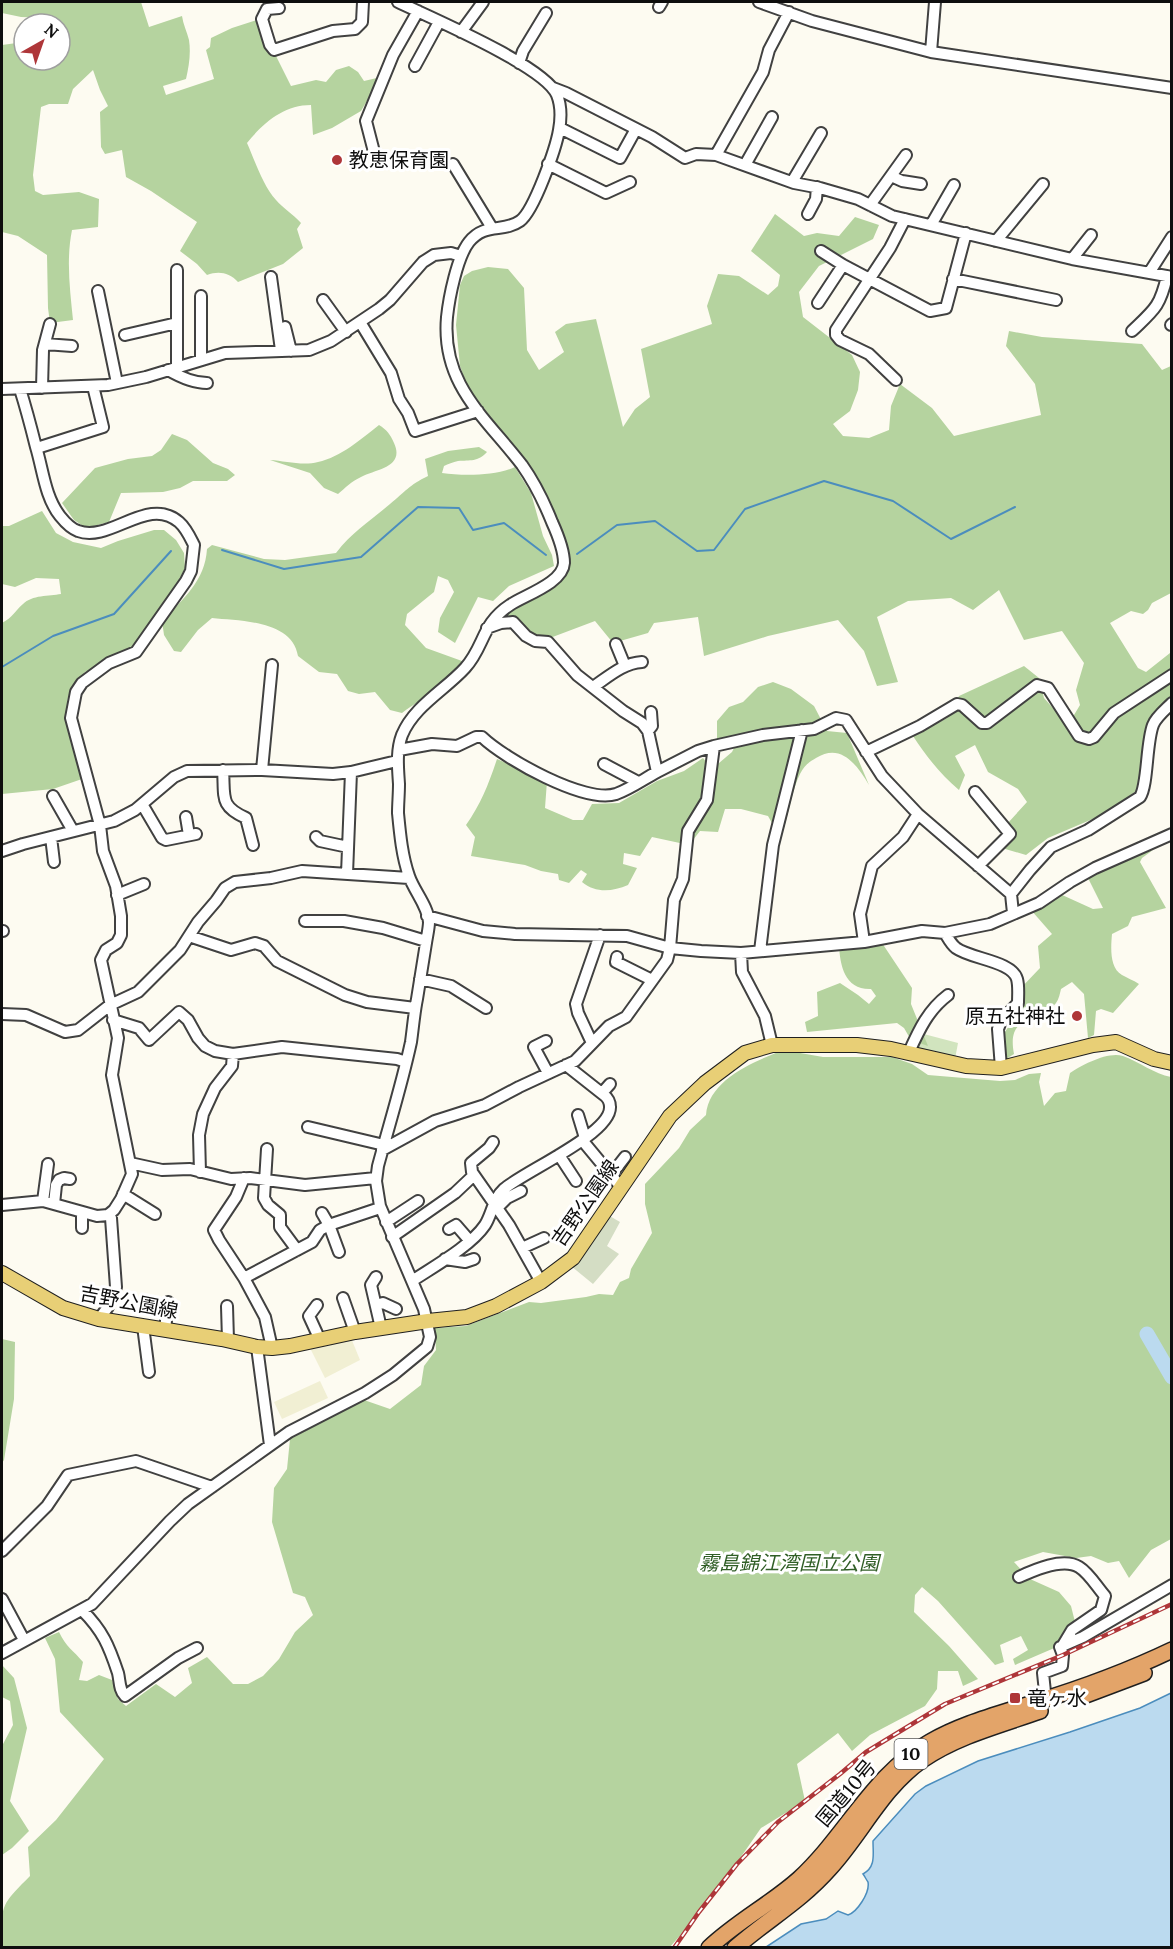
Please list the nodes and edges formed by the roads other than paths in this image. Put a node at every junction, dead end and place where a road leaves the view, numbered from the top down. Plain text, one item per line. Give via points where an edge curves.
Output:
1 (363, 2) edge
2 (398, 2) edge
3 (483, 2) edge
4 (759, 2) edge
5 (935, 2) edge
6 (416, 7) edge
7 (279, 8) dead end
8 (789, 12) junction
9 (546, 13) dead end
10 (439, 22) junction
11 (461, 32) junction
12 (932, 52) junction
13 (519, 63) junction
14 (415, 66) dead end
15 (553, 88) junction
16 (1172, 88) edge
17 (772, 117) dead end
18 (560, 128) junction
19 (636, 129) junction
20 (821, 134) dead end
21 (374, 152) dead end
22 (716, 155) junction
23 (906, 155) dead end
24 (548, 164) junction
25 (453, 165) dead end
26 (745, 165) junction
27 (891, 176) junction
28 (630, 182) dead end
29 (792, 182) junction
30 (921, 184) dead end
31 (1043, 184) dead end
32 (954, 185) dead end
33 (817, 187) junction
34 (870, 205) junction
35 (808, 214) dead end
36 (905, 219) junction
37 (932, 225) junction
38 (492, 228) junction
39 (966, 233) junction
40 (1091, 235) dead end
41 (1172, 237) edge
42 (996, 240) junction
43 (821, 251) dead end
44 (460, 256) junction
45 (1072, 259) junction
46 (843, 265) junction
47 (177, 270) dead end
48 (1149, 273) junction
49 (1169, 276) edge
50 (271, 277) dead end
51 (869, 278) junction
52 (953, 279) junction
53 (98, 291) dead end
54 (201, 296) dead end
55 (323, 300) dead end
56 (1056, 300) dead end
57 (818, 303) dead end
58 (360, 322) junction
59 (177, 323) junction
60 (50, 324) dead end
61 (285, 327) dead end
62 (1132, 331) dead end
63 (346, 332) junction
64 (125, 335) dead end
65 (45, 344) junction
66 (72, 346) dead end
67 (286, 350) junction
68 (201, 360) junction
69 (173, 368) junction
70 (896, 380) dead end
71 (117, 383) junction
72 (207, 383) dead end
73 (93, 386) junction
74 (42, 388) junction
75 (2, 389) edge
76 (20, 389) junction
77 (478, 411) junction
78 (37, 448) junction
79 (487, 628) junction
80 (616, 645) dead end
81 (642, 662) dead end
82 (272, 665) dead end
83 (625, 666) junction
84 (1172, 675) edge
85 (593, 687) junction
86 (1172, 703) edge
87 (651, 712) dead end
88 (802, 730) junction
89 (648, 731) junction
90 (714, 746) junction
91 (866, 752) junction
92 (398, 755) junction
93 (604, 764) dead end
94 (223, 770) junction
95 (262, 770) junction
96 (351, 772) junction
97 (657, 772) junction
98 (638, 782) junction
99 (975, 792) dead end
100 (53, 796) dead end
101 (142, 804) junction
102 (918, 814) junction
103 (186, 817) dead end
104 (100, 825) junction
105 (73, 831) junction
106 (1172, 834) edge
107 (51, 837) junction
108 (316, 837) dead end
109 (253, 845) dead end
110 (348, 847) junction
111 (2, 851) edge
112 (54, 862) dead end
113 (978, 866) junction
114 (346, 874) junction
115 (410, 878) junction
116 (144, 884) dead end
117 (1011, 894) junction
118 (117, 895) junction
119 (1013, 913) junction
120 (427, 916) junction
121 (306, 921) dead end
122 (945, 933) junction
123 (189, 936) junction
124 (600, 936) junction
125 (426, 941) junction
126 (864, 942) junction
127 (670, 948) junction
128 (760, 951) junction
129 (741, 953) junction
130 (617, 957) dead end
131 (420, 980) junction
132 (652, 980) junction
133 (948, 995) dead end
134 (110, 1005) junction
135 (415, 1008) junction
136 (486, 1008) dead end
137 (2, 1014) edge
138 (113, 1020) junction
139 (546, 1041) dead end
140 (592, 1043) junction
141 (772, 1045) junction
142 (909, 1053) junction
143 (233, 1054) junction
144 (406, 1062) junction
145 (1172, 1063) edge
146 (566, 1065) junction
147 (1001, 1068) junction
148 (548, 1073) junction
149 (578, 1115) dead end
150 (308, 1127) dead end
151 (584, 1139) junction
152 (493, 1142) dead end
153 (383, 1148) junction
154 (267, 1149) dead end
155 (559, 1155) junction
156 (624, 1156) dead end
157 (130, 1163) junction
158 (48, 1164) dead end
159 (200, 1172) junction
160 (474, 1175) junction
161 (611, 1175) junction
162 (244, 1178) junction
163 (376, 1178) junction
164 (70, 1179) dead end
165 (265, 1179) junction
166 (576, 1181) dead end
167 (621, 1187) junction
168 (520, 1191) dead end
169 (123, 1194) junction
170 (418, 1201) dead end
171 (49, 1203) junction
172 (2, 1205) edge
173 (496, 1205) junction
174 (380, 1208) junction
175 (82, 1212) junction
176 (322, 1213) dead end
177 (109, 1214) junction
178 (154, 1214) dead end
179 (386, 1222) junction
180 (329, 1225) junction
181 (82, 1228) dead end
182 (449, 1229) dead end
183 (393, 1237) junction
184 (544, 1238) dead end
185 (469, 1240) junction
186 (522, 1248) junction
187 (297, 1250) junction
188 (339, 1252) dead end
189 (445, 1259) junction
190 (474, 1259) dead end
191 (2, 1273) edge
192 (244, 1278) junction
193 (371, 1280) dead end
194 (412, 1281) junction
195 (541, 1282) junction
196 (343, 1298) dead end
197 (168, 1302) dead end
198 (317, 1305) dead end
199 (377, 1305) junction
200 (227, 1306) dead end
201 (396, 1309) dead end
202 (99, 1319) junction
203 (428, 1321) junction
204 (143, 1326) junction
205 (381, 1328) junction
206 (165, 1330) junction
207 (355, 1332) junction
208 (228, 1340) junction
209 (320, 1340) junction
210 (257, 1347) junction
211 (272, 1348) junction
212 (149, 1372) dead end
213 (270, 1445) junction
214 (212, 1487) junction
215 (2, 1551) edge
216 (1019, 1577) dead end
217 (1172, 1585) edge
218 (2, 1599) edge
219 (82, 1610) junction
220 (24, 1640) junction
221 (1060, 1647) junction
222 (197, 1648) dead end
223 (1172, 1650) edge
224 (2, 1653) edge
225 (1172, 1660) edge
226 (1047, 1698) junction
227 (709, 1947) edge
228 (735, 1947) edge

1 - 7 street via 362,22 355,29 333,31 274,50 262,19 267,9
2 - 6 street
3 - 11 street
4 - 8 street
5 - 12 street
6 - 10 street
6 - 21 street via 366,121
8 - 12 street
8 - 22 street via 769,50 763,72
9 - 13 street
10 - 11 street
10 - 14 street
11 - 13 street
12 - 16 street
13 - 15 street
15 - 18 street via 558,98
15 - 19 street
17 - 26 street
18 - 19 street via 620,158
18 - 24 street
19 - 22 street via 686,158
20 - 29 street
22 - 26 street
23 - 27 street
24 - 28 street via 606,193
24 - 38 street via 533,203 520,220
25 - 38 street
26 - 29 street
27 - 30 street
27 - 34 street
29 - 33 street
31 - 42 street
32 - 37 street
33 - 34 street
33 - 35 street
34 - 36 street
36 - 37 street
36 - 51 street
37 - 39 street
38 - 44 street via 474,236
39 - 42 street
39 - 52 street
40 - 45 street
41 - 48 street
42 - 45 street
43 - 46 street
44 - 58 street via 442,252 423,262 390,300
44 - 77 street via 446,321 447,346 454,376
45 - 48 street
46 - 51 street
46 - 57 street
47 - 59 street
48 - 49 street
49 - 62 street via 1156,307
50 - 67 street
51 - 52 street via 930,311 946,308
51 - 70 street via 836,335 869,354
52 - 56 street
53 - 71 street
54 - 68 street
55 - 63 street
58 - 63 street
58 - 77 street via 392,373 399,399 415,431
59 - 64 street
59 - 69 street
60 - 65 street
61 - 67 street
63 - 67 street via 309,350
65 - 66 street
65 - 74 street
67 - 68 street via 225,352
68 - 69 street
69 - 71 street
69 - 72 street via 180,377
71 - 73 street
73 - 74 street
73 - 78 street via 103,427
74 - 76 street
75 - 76 street
76 - 78 street
77 - 79 street via 525,468 554,526 564,558 560,574 498,614
78 - 104 street via 53,506 77,531 102,531 129,520 168,515 180,522 194,545 186,582 136,652 109,663 76,692 71,718
79 - 85 street via 513,622 526,636 548,642
79 - 92 street via 466,667 408,725
80 - 83 street
81 - 83 street
82 - 95 street
83 - 85 street
84 - 91 street via 1114,713 1089,739 1079,736 1048,688 1037,685 987,723 957,704
85 - 89 street
86 - 117 street via 1153,725 1144,792 1140,797 1088,830 1052,847
87 - 89 street via 652,726
88 - 90 street
88 - 91 street via 814,729 836,718 846,720
88 - 128 street via 773,845
89 - 97 street
90 - 97 street
90 - 127 street via 707,800 688,831 683,879 674,900
91 - 102 street via 882,776
92 - 96 street
92 - 98 street via 432,744 457,746 482,737 517,764 584,793 615,795
92 - 115 street via 398,810 403,858
93 - 98 street
94 - 95 street
94 - 101 street via 187,771
94 - 109 street via 226,804 246,818
95 - 96 street
96 - 110 street
97 - 98 street
99 - 113 street via 1010,834
100 - 105 street
101 - 103 street via 166,840 193,834
101 - 104 street
102 - 113 street
102 - 126 street via 903,837 872,866 861,915
104 - 105 street
104 - 118 street via 103,851
105 - 107 street
106 - 119 street via 1095,868 1039,903
107 - 111 street
107 - 112 street
108 - 110 street
110 - 114 street
113 - 117 street
114 - 115 street
114 - 123 street via 302,871 235,882 225,888
115 - 120 street
116 - 118 street
117 - 119 street
118 - 134 street via 121,935 101,960
119 - 122 street via 990,924
120 - 124 street via 483,931
120 - 125 street
121 - 125 street via 344,921
122 - 126 street via 922,931
122 - 147 street via 954,947 1004,966 1017,980 1018,1003 998,1029
123 - 134 street via 138,992
123 - 135 street via 231,950 255,943 264,946 277,960 345,995
124 - 127 street via 627,936
124 - 140 street via 576,1004
125 - 131 street
126 - 128 street
127 - 129 street
127 - 132 street via 667,960
128 - 129 street
129 - 141 street via 742,972 765,1016
130 - 132 street via 616,962
131 - 135 street
131 - 136 street via 451,986
132 - 140 street via 626,1017 609,1026
133 - 142 street via 923,1022
134 - 137 street via 78,1030 65,1032 26,1015
134 - 138 street
135 - 144 street
138 - 143 street via 139,1028 149,1040 179,1012 206,1046
138 - 157 street via 117,1038 112,1075
139 - 148 street via 534,1047
140 - 146 street
141 - 142 main road, 吉野公園線 via 857,1046
141 - 167 main road, 吉野公園線 via 737,1058 678,1107
142 - 147 main road, 吉野公園線 via 966,1066
143 - 144 street via 282,1047
143 - 159 street via 232,1066 215,1088 203,1114
144 - 153 street
145 - 147 main road, 吉野公園線 via 1116,1042
146 - 148 street
146 - 151 street via 605,1086 611,1109
148 - 153 street via 485,1105 435,1120
149 - 151 street
150 - 153 street
151 - 155 street
151 - 161 street
152 - 160 street via 471,1163
153 - 163 street
154 - 165 street
155 - 166 street
155 - 173 street via 506,1187 498,1195
156 - 161 street
157 - 159 street
157 - 169 street via 132,1174
158 - 171 street
159 - 162 street
160 - 173 street
160 - 183 street
161 - 167 street
162 - 165 street
162 - 192 street via 214,1230
163 - 165 street via 305,1185
163 - 174 street
164 - 171 street via 59,1180
165 - 187 street via 264,1198 280,1215 280,1227
167 - 195 main road, 吉野公園線 via 573,1258
168 - 173 street
169 - 177 street
169 - 178 street
170 - 179 street
171 - 172 street
171 - 175 street
173 - 185 street via 485,1226
173 - 186 street
174 - 179 street
174 - 180 street
175 - 177 street
175 - 181 street
176 - 180 street
177 - 202 street via 116,1287
179 - 183 street
180 - 187 street
180 - 188 street
182 - 185 street via 456,1225
183 - 194 street
184 - 186 street
185 - 189 street
186 - 195 street
187 - 192 street
189 - 190 street
189 - 194 street
191 - 202 main road, 吉野公園線 via 63,1308
192 - 211 street via 265,1317
193 - 199 street
194 - 203 street
195 - 203 main road, 吉野公園線 via 477,1315
196 - 207 street
197 - 206 street
198 - 209 street via 309,1316
199 - 201 street via 383,1303
199 - 205 street
200 - 208 street
202 - 204 main road, 吉野公園線
203 - 205 main road, 吉野公園線
203 - 213 street via 428,1347 405,1367 366,1393
204 - 206 main road, 吉野公園線
204 - 212 street
205 - 207 main road, 吉野公園線
206 - 208 main road, 吉野公園線
207 - 209 main road, 吉野公園線
208 - 210 main road, 吉野公園線
209 - 211 main road, 吉野公園線
210 - 211 main road, 吉野公園線
210 - 213 street
213 - 214 street
214 - 215 street via 136,1461 68,1475 47,1506
214 - 219 street via 170,1521 101,1596
216 - 221 street via 1069,1563 1080,1567 1105,1596 1101,1610 1072,1630
217 - 221 street
218 - 220 street
219 - 220 street
219 - 222 street via 104,1637 125,1696
220 - 224 street
221 - 226 street via 1062,1666 1043,1673
223 - 226 highway, 国道10号 / 10
225 - 228 highway, 国道10号 / 10 via 1124,1682 967,1737 922,1760 878,1804 813,1887
226 - 227 highway, 国道10号 / 10 via 959,1727 909,1756 869,1795 799,1878

